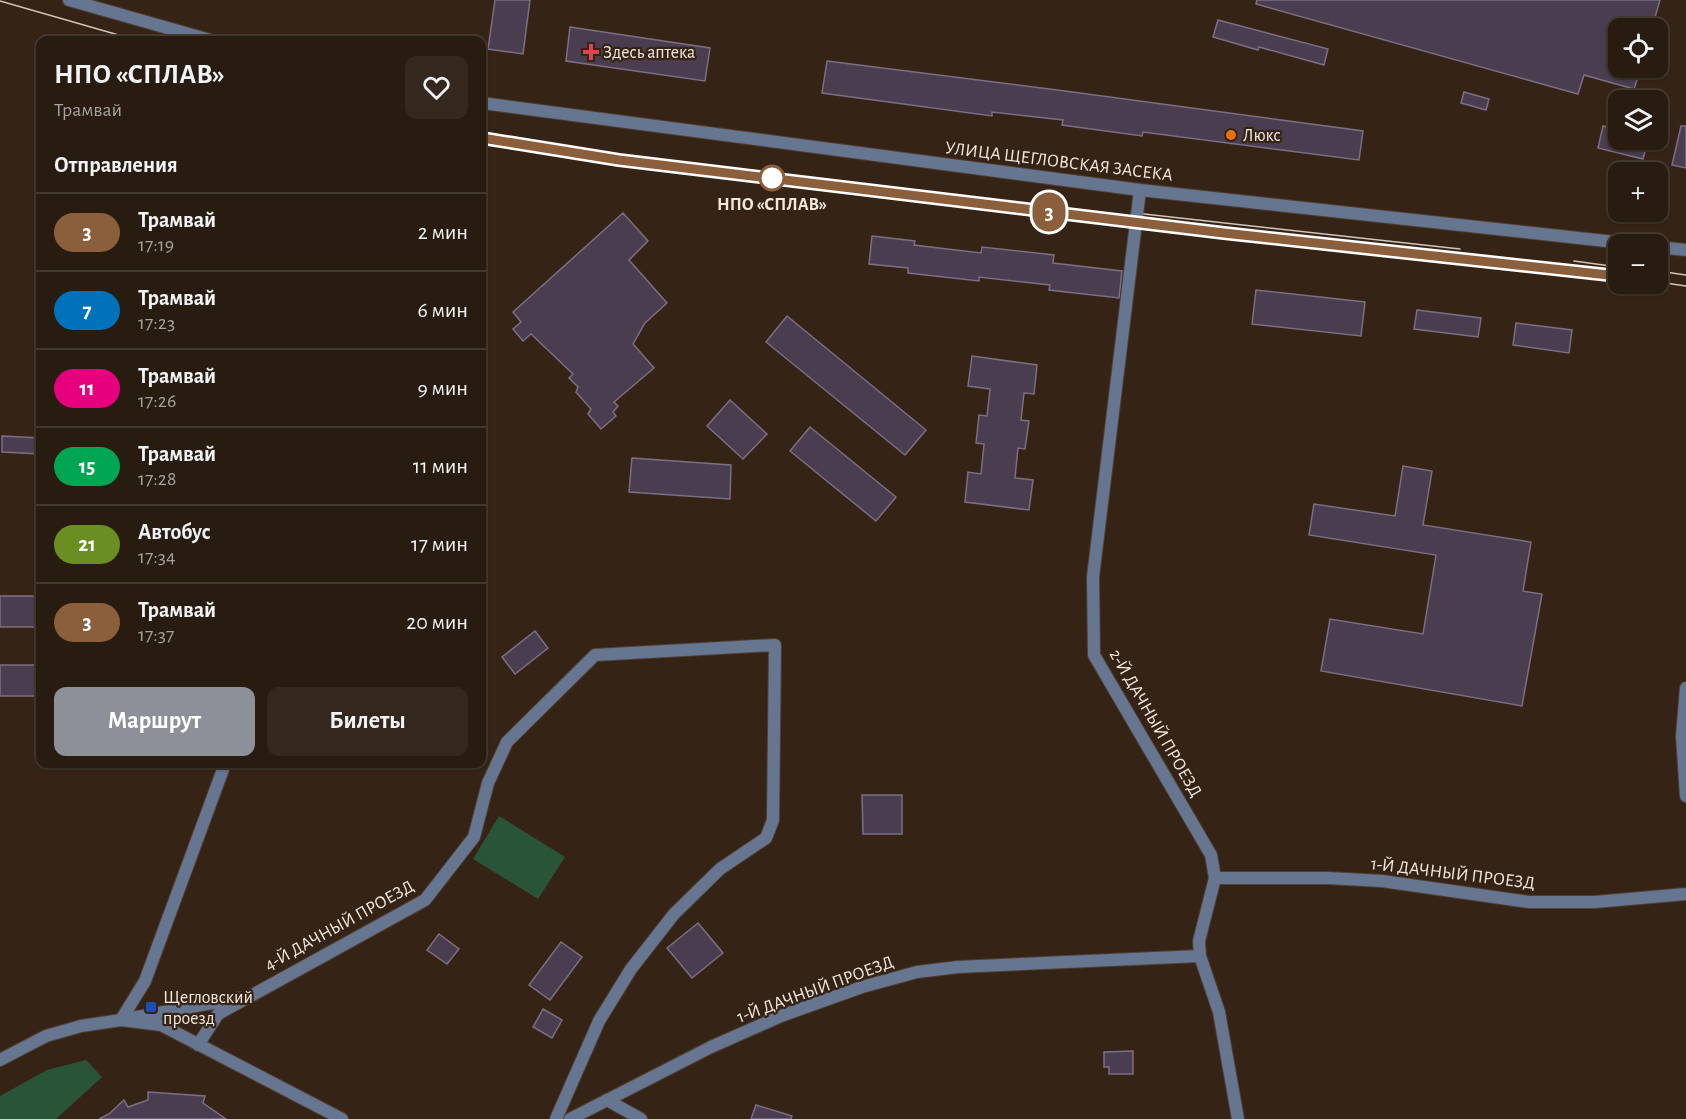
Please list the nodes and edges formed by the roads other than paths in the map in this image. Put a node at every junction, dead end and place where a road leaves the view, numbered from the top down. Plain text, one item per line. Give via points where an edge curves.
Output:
1 (69, 0) edge
2 (196, 36) edge
3 (486, 104) edge
4 (1140, 190) junction
5 (1608, 241) edge
6 (1668, 248) edge
7 (1686, 250) edge
8 (1686, 688) edge
9 (224, 768) edge
10 (1686, 796) edge
11 (1215, 878) junction
12 (1686, 894) edge
13 (1200, 956) junction
14 (249, 996) junction
15 (121, 1020) junction
16 (198, 1045) junction
17 (0, 1060) edge
18 (607, 1100) junction
19 (342, 1119) edge
20 (556, 1119) edge
21 (570, 1119) edge
22 (641, 1119) edge
23 (1238, 1119) edge

1 - 2 street
3 - 4 street, УЛИЦА ЩЕГЛОВСКАЯ ЗАСЕКА
4 - 5 street, УЛИЦА ЩЕГЛОВСКАЯ ЗАСЕКА
4 - 11 street, 2-Й ДАЧНЫЙ ПРОЕЗД via 1093,577 1094,655 1211,855
6 - 7 street
8 - 10 street via 1682,736
9 - 15 street via 145,981
11 - 12 street, 1-Й ДАЧНЫЙ ПРОЕЗД via 1382,881 1529,902 1595,902
11 - 13 street, 2-Й ДАЧНЫЙ ПРОЕЗД via 1199,941
13 - 18 street, 1-Й ДАЧНЫЙ ПРОЕЗД via 917,972 781,1016
13 - 23 street, 2-Й ДАЧНЫЙ ПРОЕЗД via 1220,1012
14 - 15 street
14 - 16 street, 4-Й ДАЧНЫЙ ПРОЕЗД via 218,1014
14 - 20 street, 4-Й ДАЧНЫЙ ПРОЕЗД via 425,900 474,837 488,783 507,742 595,655 775,645 773,820 766,838 720,869 674,915 631,969 599,1021
15 - 16 street via 161,1025
15 - 17 street via 46,1036
16 - 19 street
18 - 21 street, 1-Й ДАЧНЫЙ ПРОЕЗД
18 - 22 street

